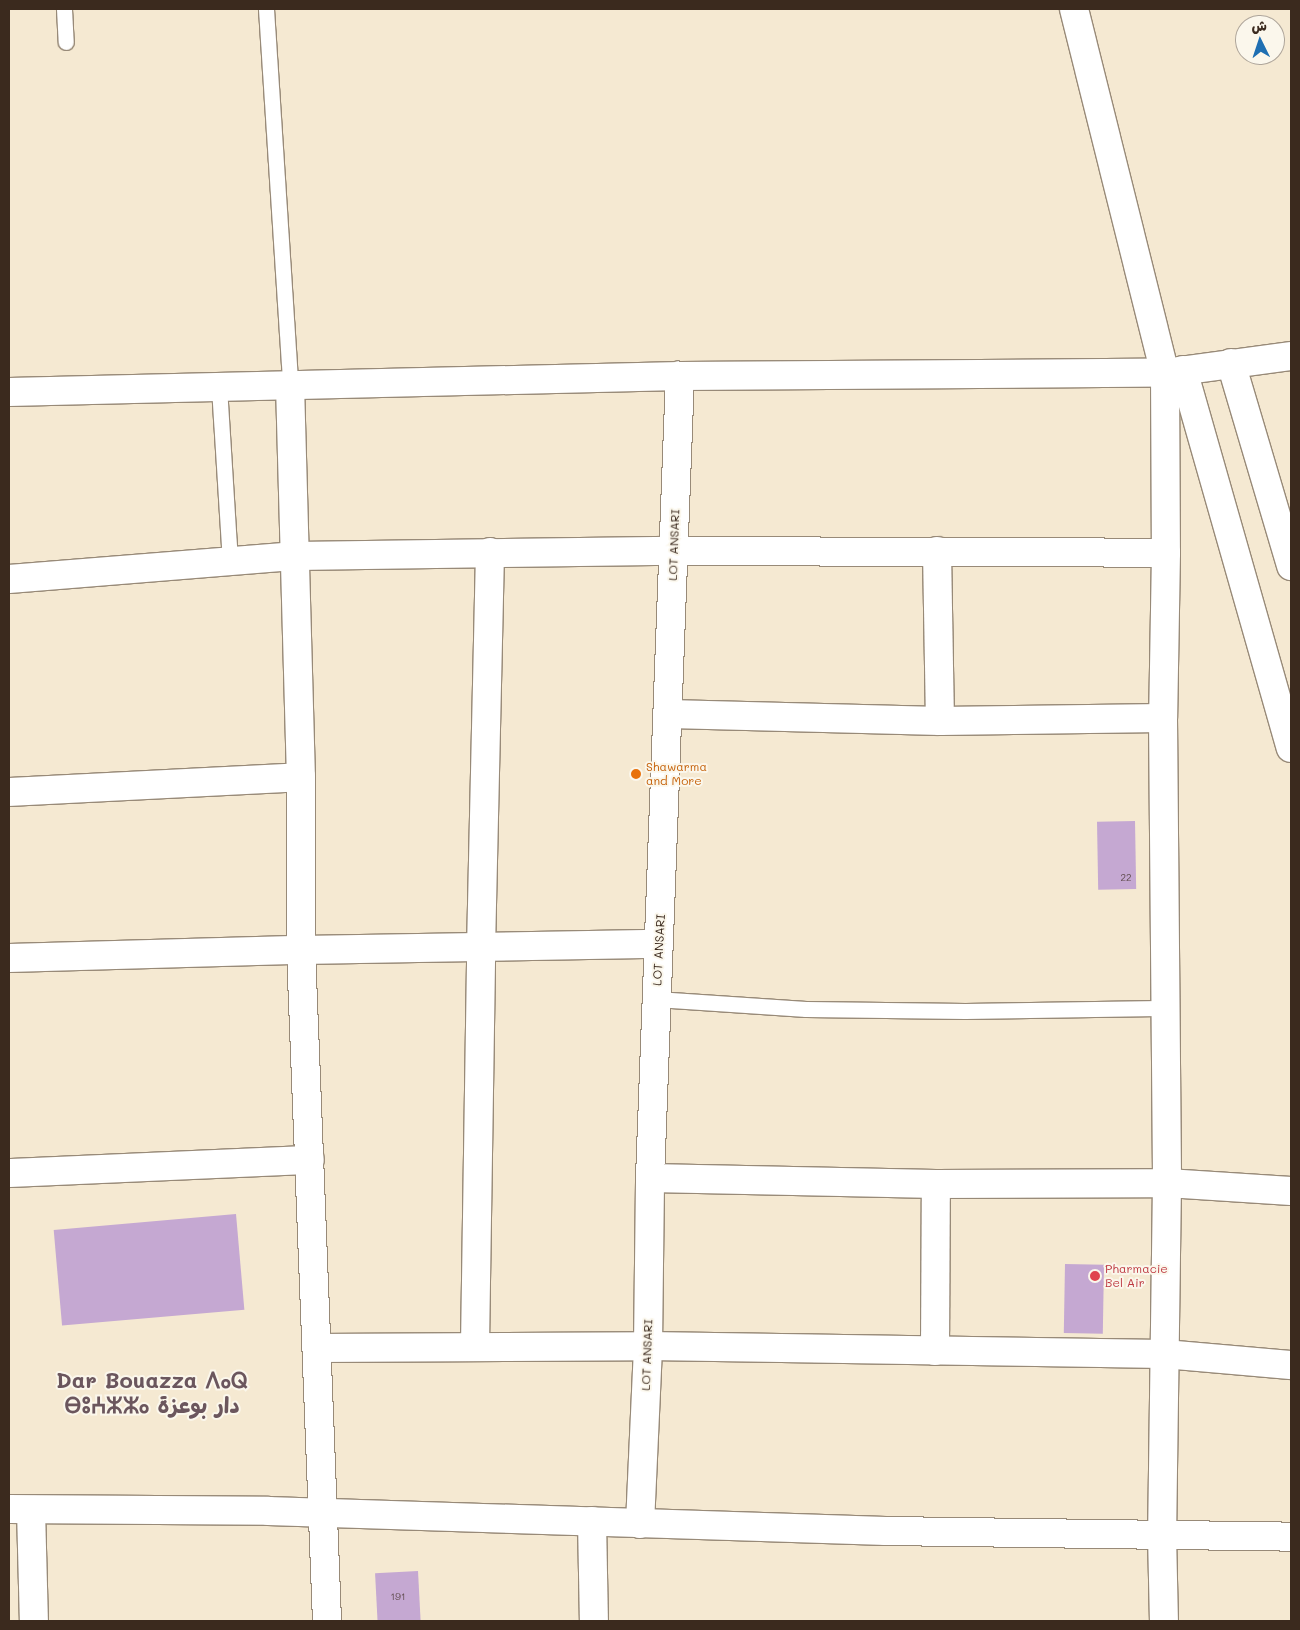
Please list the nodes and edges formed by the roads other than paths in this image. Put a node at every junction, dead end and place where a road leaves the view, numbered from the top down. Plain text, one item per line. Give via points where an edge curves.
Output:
1 (64, 9) edge
2 (266, 9) edge
3 (1074, 9) edge
4 (66, 42) dead end
5 (1291, 356) edge
6 (1231, 363) junction
7 (1174, 371) junction
8 (680, 376) junction
9 (290, 385) junction
10 (219, 387) junction
11 (9, 392) edge
12 (674, 551) junction
13 (937, 551) junction
14 (490, 552) junction
15 (1166, 553) junction
16 (296, 556) junction
17 (1290, 558) edge
18 (230, 561) junction
19 (9, 579) edge
20 (669, 714) junction
21 (1163, 718) junction
22 (940, 721) junction
23 (1291, 748) edge
24 (301, 777) junction
25 (9, 792) edge
26 (659, 944) junction
27 (481, 948) junction
28 (301, 950) junction
29 (9, 958) edge
30 (656, 999) junction
31 (1165, 1008) junction
32 (310, 1160) junction
33 (9, 1173) edge
34 (650, 1178) junction
35 (936, 1184) junction
36 (1167, 1184) junction
37 (1291, 1192) edge
38 (475, 1345) junction
39 (648, 1346) junction
40 (317, 1348) junction
41 (935, 1351) junction
42 (1164, 1354) junction
43 (1291, 1365) edge
44 (20, 1509) edge
45 (322, 1512) junction
46 (592, 1521) junction
47 (640, 1524) junction
48 (1162, 1535) junction
49 (1291, 1537) edge
50 (34, 1621) edge
51 (327, 1621) edge
52 (594, 1621) edge
53 (1164, 1621) edge

1 - 4 lane
2 - 9 lane
3 - 7 street
5 - 6 street
6 - 7 street
6 - 17 street
7 - 8 street
7 - 15 street
7 - 23 street
8 - 9 street
8 - 12 street, LOT ANSARI
9 - 10 street
9 - 16 street
10 - 11 street
10 - 18 lane
12 - 13 street
12 - 14 street
12 - 20 street, LOT ANSARI
13 - 15 street
13 - 22 street
14 - 16 street
14 - 27 street
15 - 21 street
16 - 18 street
16 - 24 street
18 - 19 street
20 - 22 street
20 - 26 street, LOT ANSARI
21 - 22 street
21 - 31 street
24 - 25 street
24 - 28 street
26 - 27 street
26 - 30 street, LOT ANSARI
27 - 28 street
27 - 38 street
28 - 29 street
28 - 32 street
30 - 31 lane via 836,1009
30 - 34 street, LOT ANSARI
31 - 36 street
32 - 33 street
32 - 40 street
34 - 35 street
34 - 39 street, LOT ANSARI
35 - 36 street
35 - 41 street
36 - 37 street
36 - 42 street
38 - 39 street
38 - 40 street
39 - 41 street
39 - 47 street, LOT ANSARI
40 - 45 street
41 - 42 street
42 - 43 street
42 - 48 street
44 - 45 street
44 - 50 street
45 - 46 street
45 - 51 street
46 - 47 street
46 - 52 street
47 - 48 street
48 - 49 street
48 - 53 street

